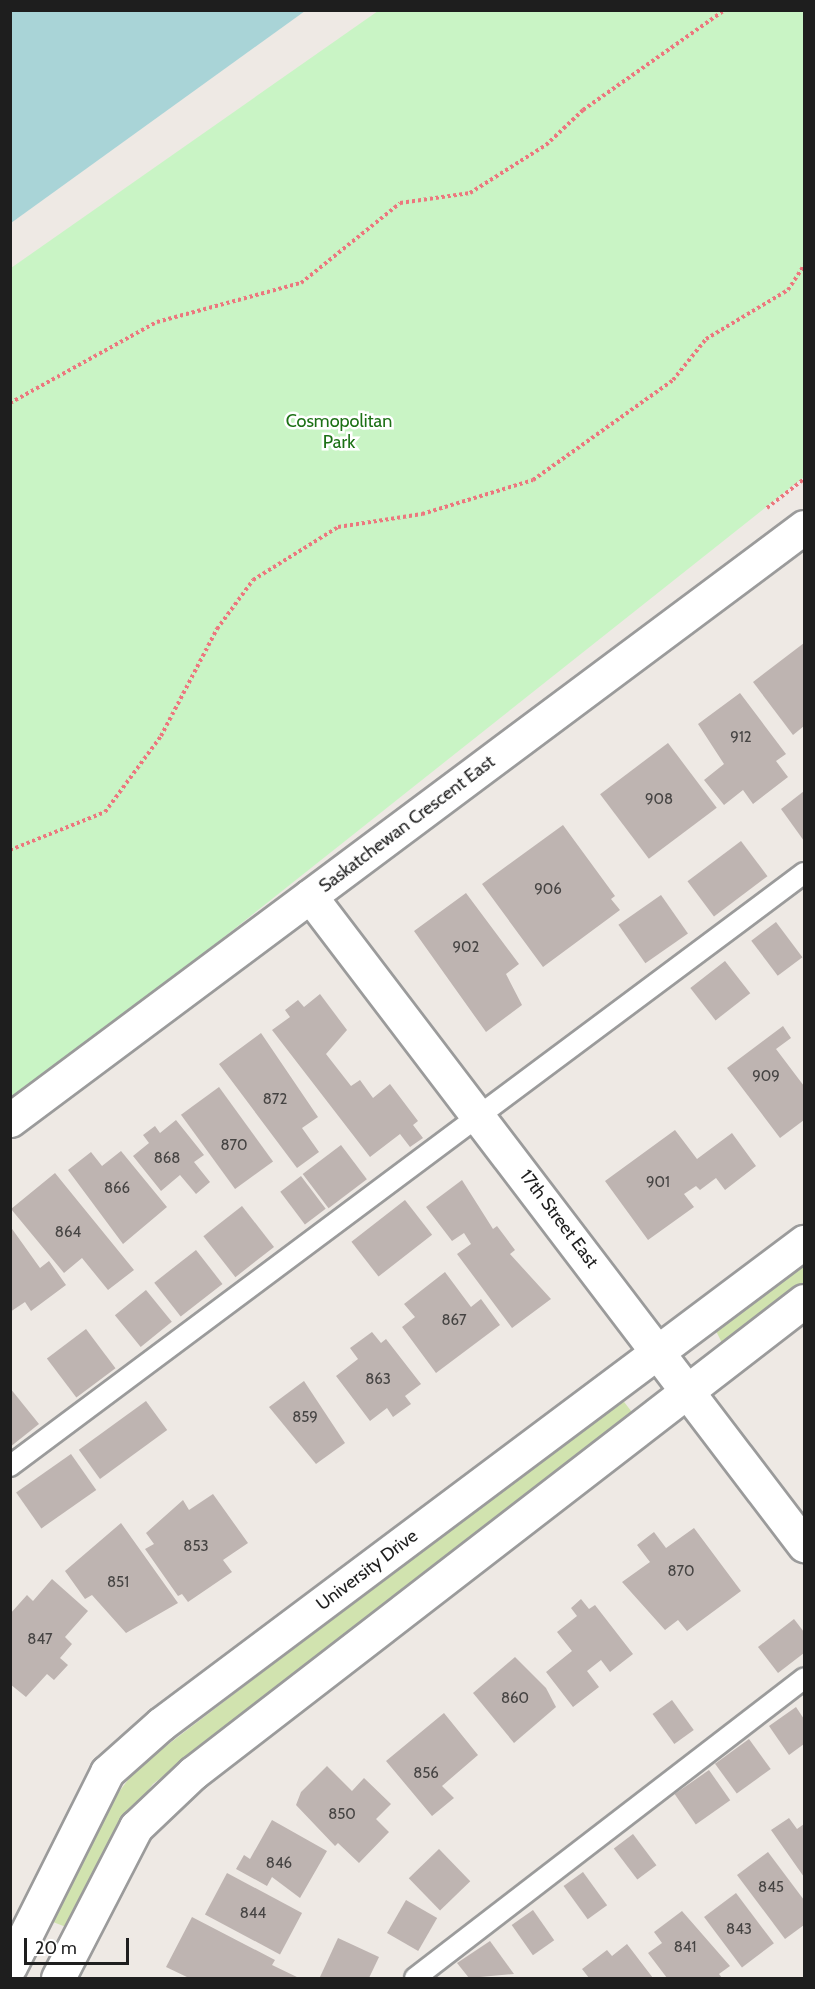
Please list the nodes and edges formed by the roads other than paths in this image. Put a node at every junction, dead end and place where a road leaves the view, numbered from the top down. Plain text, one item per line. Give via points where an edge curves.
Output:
1 (804, 528) edge
2 (804, 873) edge
3 (310, 896) junction
4 (482, 1118) junction
5 (10, 1120) edge
6 (804, 1242) edge
7 (804, 1301) edge
8 (658, 1351) junction
9 (686, 1390) junction
10 (10, 1466) edge
11 (804, 1545) edge
12 (804, 1678) edge
13 (11, 1964) edge
14 (44, 1978) edge
15 (58, 1978) edge
16 (416, 1978) edge

1 - 3 street, Saskatchewan Crescent East
2 - 4 lane
3 - 4 street, 17th Street East
3 - 5 street, Saskatchewan Crescent East
4 - 8 street, 17th Street East
4 - 10 lane
6 - 8 street, University Drive
7 - 9 street
8 - 9 street, 17th Street East
8 - 13 street, University Drive via 161,1724 107,1772
9 - 11 street, 17th Street East
9 - 15 street via 193,1773 136,1827
12 - 16 lane
13 - 14 street

